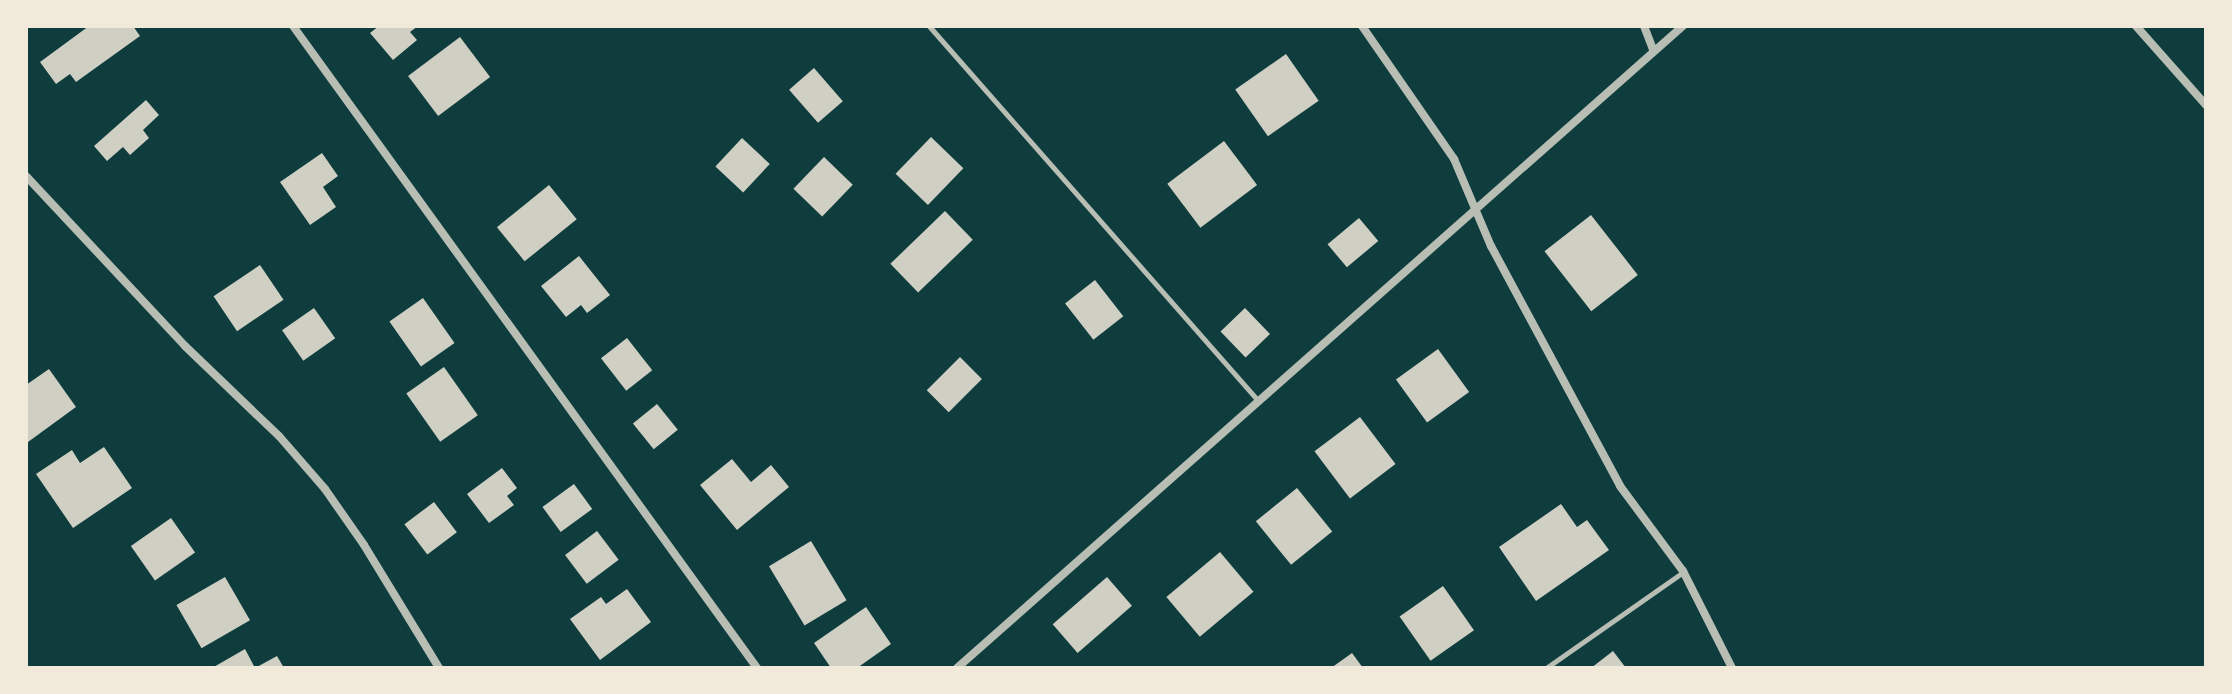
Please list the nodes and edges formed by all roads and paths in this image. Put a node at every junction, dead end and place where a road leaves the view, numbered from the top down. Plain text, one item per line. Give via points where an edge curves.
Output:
1 (293, 26) edge
2 (929, 26) edge
3 (1362, 26) edge
4 (1644, 26) edge
5 (1683, 26) edge
6 (2136, 26) edge
7 (1653, 50) junction
8 (2206, 105) edge
9 (26, 176) edge
10 (1476, 206) junction
11 (1259, 401) junction
12 (1683, 571) junction
13 (439, 668) edge
14 (757, 668) edge
15 (957, 668) edge
16 (1546, 668) edge
17 (1732, 668) edge

1 - 14 street
2 - 11 lane
3 - 10 street via 1454,159
4 - 7 street
5 - 7 street
6 - 8 street
7 - 10 street
9 - 13 street via 325,489
10 - 11 street
10 - 12 street via 1491,246 1620,486
11 - 15 street
12 - 16 lane
12 - 17 street

